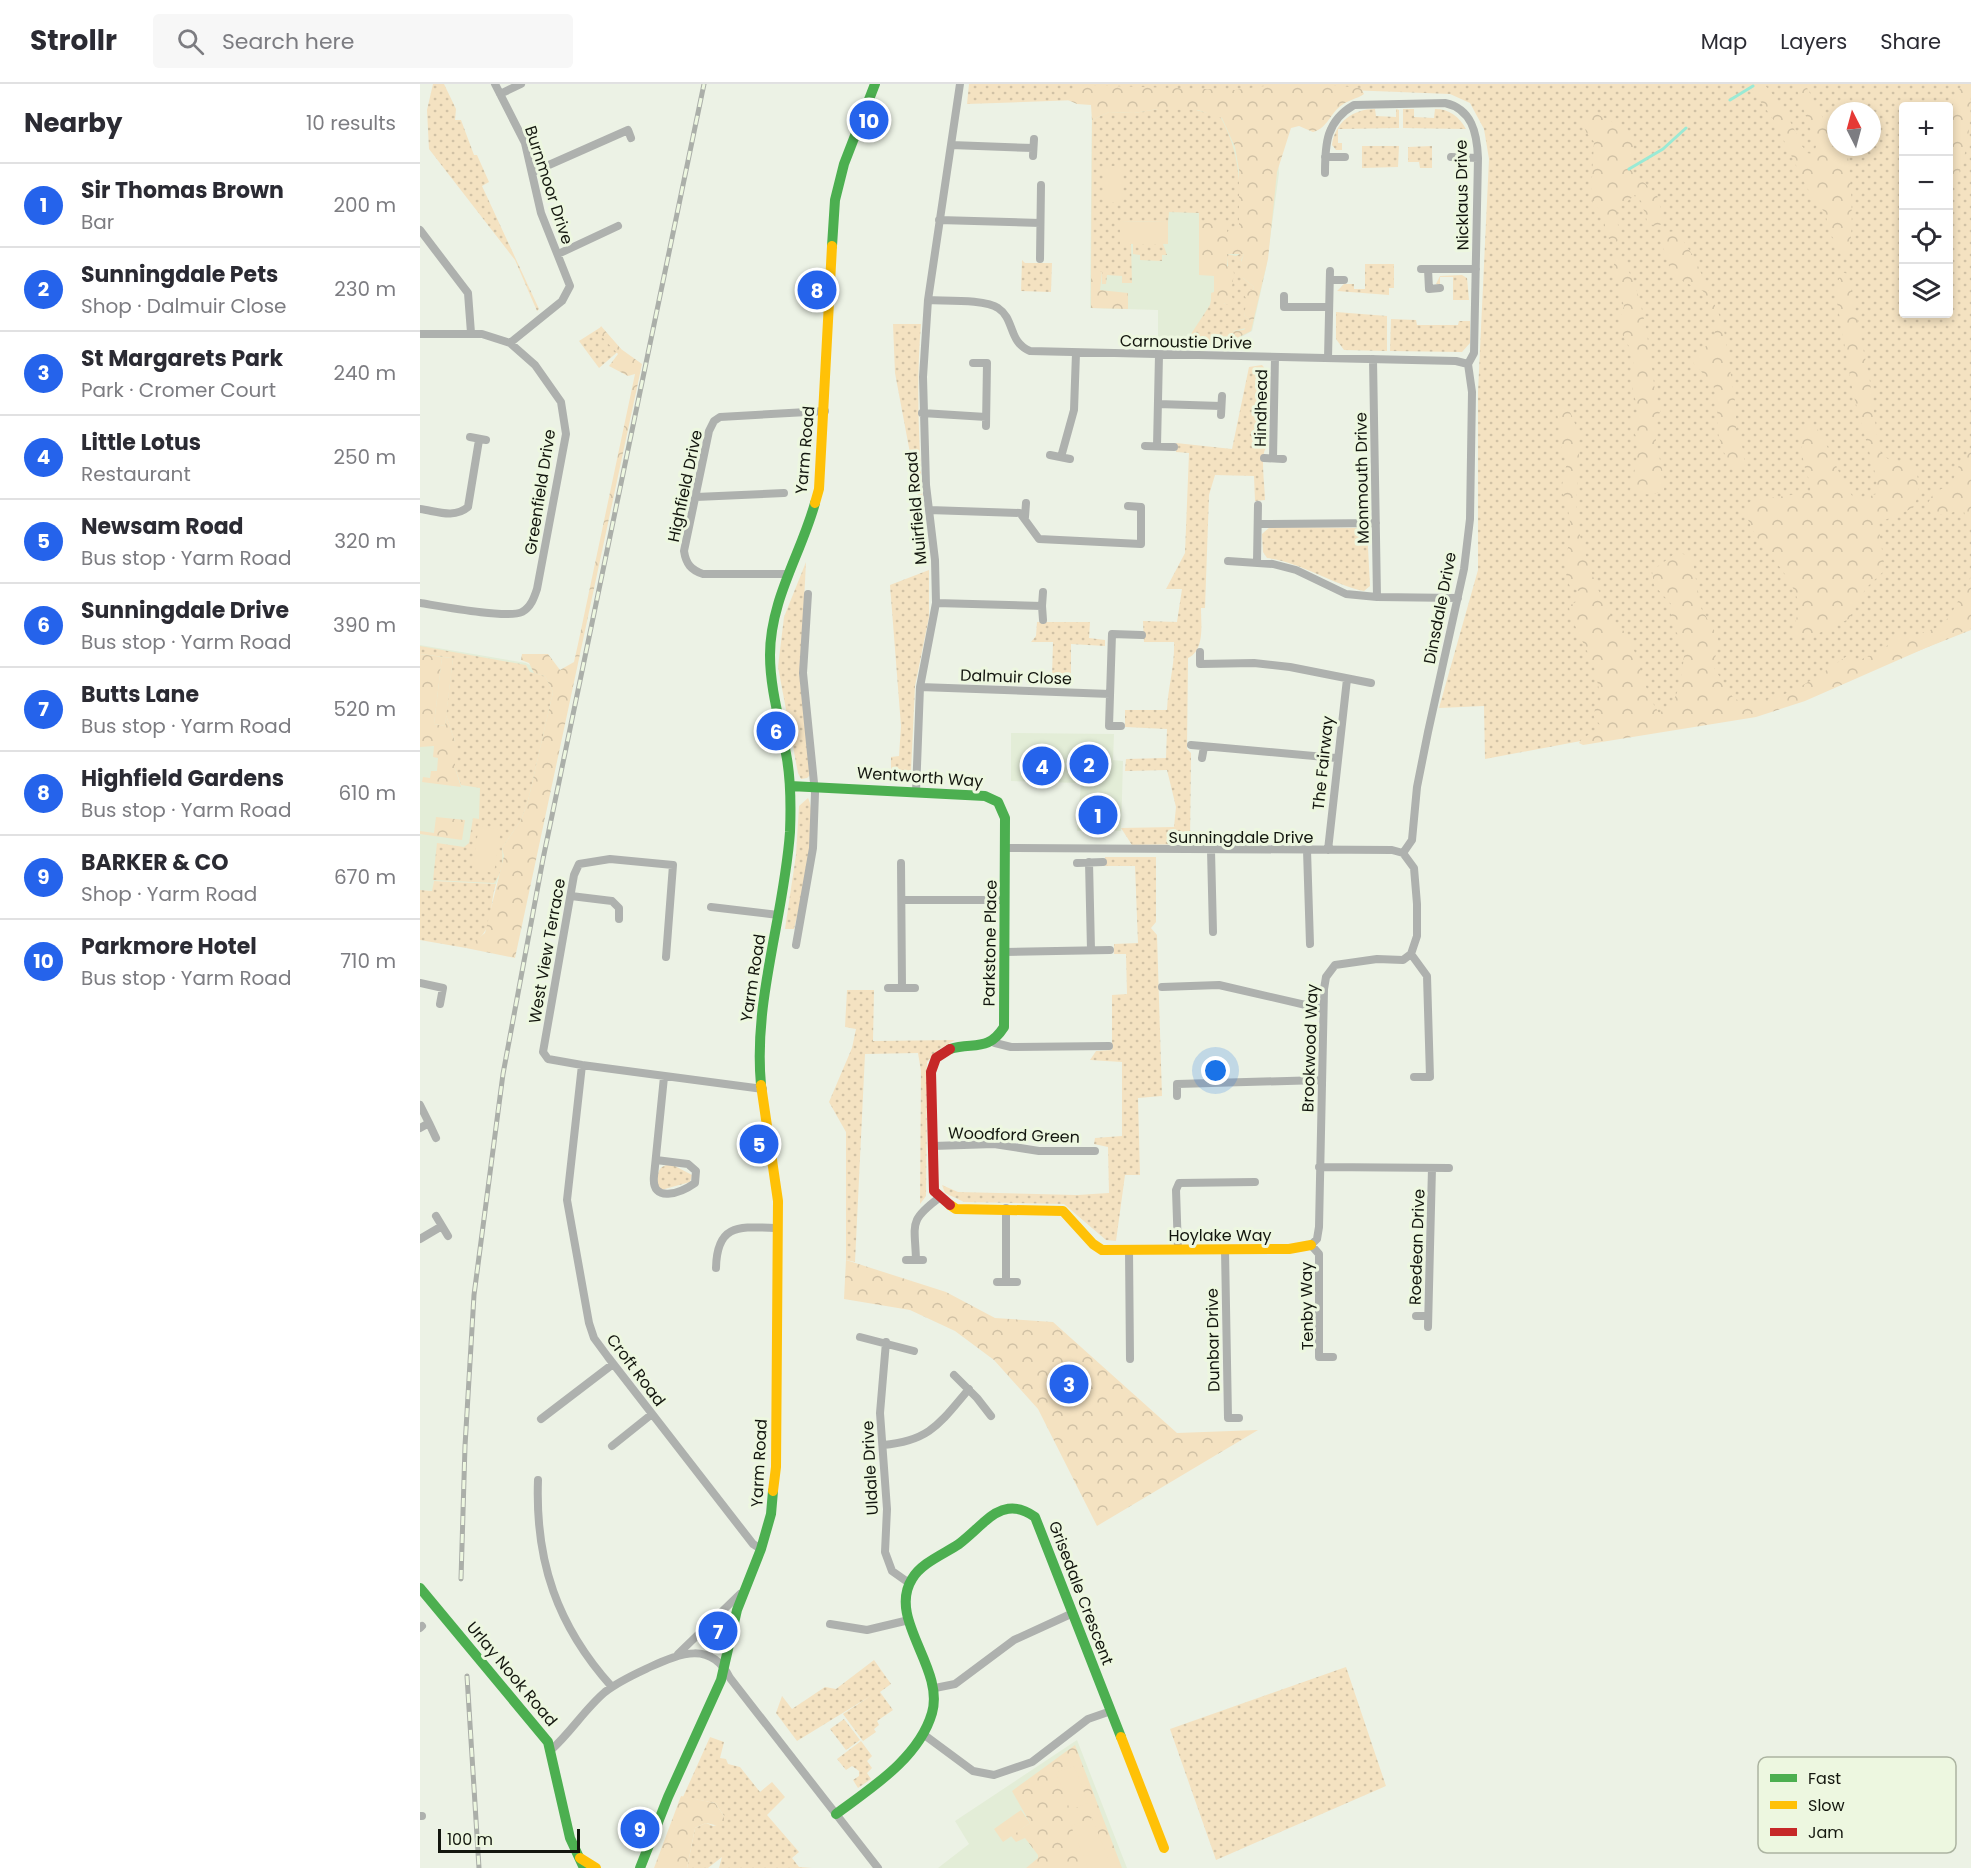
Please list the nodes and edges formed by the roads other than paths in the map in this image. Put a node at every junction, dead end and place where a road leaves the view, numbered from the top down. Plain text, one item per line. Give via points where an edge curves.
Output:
1 (495, 84) edge
2 (520, 84) edge
3 (874, 84) edge
4 (960, 84) edge
5 (500, 94) junction
6 (636, 125) dead end
7 (951, 144) junction
8 (1033, 148) dead end
9 (1325, 157) junction
10 (1345, 157) dead end
11 (1450, 157) dead end
12 (1478, 158) junction
13 (532, 172) junction
14 (1325, 173) dead end
15 (1041, 185) dead end
16 (939, 220) junction
17 (1040, 224) junction
18 (618, 226) dead end
19 (420, 230) edge
20 (558, 254) junction
21 (1040, 259) dead end
22 (1476, 269) junction
23 (1330, 271) dead end
24 (1330, 280) junction
25 (1344, 280) dead end
26 (1440, 288) dead end
27 (1284, 297) dead end
28 (928, 300) junction
29 (1329, 307) junction
30 (471, 333) junction
31 (420, 334) edge
32 (510, 343) junction
33 (1076, 353) junction
34 (1159, 355) junction
35 (1275, 357) junction
36 (1328, 358) junction
37 (1373, 359) junction
38 (973, 363) dead end
39 (1468, 364) junction
40 (1222, 396) dead end
41 (1158, 404) junction
42 (1221, 406) junction
43 (825, 411) junction
44 (922, 413) junction
45 (1221, 415) dead end
46 (478, 439) dead end
47 (1145, 446) dead end
48 (1157, 446) junction
49 (1174, 447) dead end
50 (1050, 455) dead end
51 (1061, 457) junction
52 (1264, 458) dead end
53 (1273, 458) junction
54 (1070, 459) dead end
55 (1283, 459) dead end
56 (784, 493) dead end
57 (696, 497) junction
58 (1026, 503) dead end
59 (1258, 505) dead end
60 (1128, 506) dead end
61 (420, 509) edge
62 (929, 510) junction
63 (1025, 517) junction
64 (1376, 523) junction
65 (1258, 524) junction
66 (1228, 561) dead end
67 (1257, 562) junction
68 (788, 574) junction
69 (1043, 592) dead end
70 (808, 594) dead end
71 (1377, 597) junction
72 (1458, 598) junction
73 (420, 603) edge
74 (936, 603) junction
75 (1042, 606) junction
76 (1043, 620) dead end
77 (1142, 635) dead end
78 (1200, 652) dead end
79 (1347, 679) junction
80 (1371, 683) dead end
81 (920, 687) junction
82 (1110, 694) junction
83 (1121, 726) dead end
84 (1191, 746) dead end
85 (1204, 747) junction
86 (1202, 758) dead end
87 (1336, 758) junction
88 (790, 786) junction
89 (816, 786) junction
90 (916, 792) junction
91 (1006, 848) junction
92 (1211, 850) junction
93 (1307, 850) junction
94 (1328, 850) junction
95 (1403, 853) junction
96 (1077, 862) dead end
97 (1089, 862) junction
98 (1102, 862) dead end
99 (902, 863) dead end
100 (571, 896) junction
101 (902, 900) junction
102 (1005, 900) junction
103 (711, 907) dead end
104 (778, 915) junction
105 (619, 919) dead end
106 (1213, 932) dead end
107 (1310, 944) dead end
108 (796, 945) dead end
109 (1091, 950) junction
110 (1110, 950) dead end
111 (1005, 952) junction
112 (1411, 954) junction
113 (666, 957) dead end
114 (420, 983) edge
115 (1162, 987) dead end
116 (888, 988) dead end
117 (902, 988) junction
118 (915, 988) dead end
119 (440, 1004) dead end
120 (1323, 1009) junction
121 (998, 1040) junction
122 (1109, 1046) dead end
123 (582, 1065) junction
124 (664, 1077) junction
125 (1414, 1077) dead end
126 (1321, 1080) junction
127 (763, 1089) junction
128 (1177, 1096) dead end
129 (420, 1105) edge
130 (429, 1123) junction
131 (420, 1128) edge
132 (436, 1138) dead end
133 (933, 1146) junction
134 (1095, 1151) dead end
135 (656, 1160) junction
136 (1319, 1167) junction
137 (1432, 1168) junction
138 (1449, 1168) dead end
139 (1237, 1182) junction
140 (1255, 1182) dead end
141 (1237, 1191) dead end
142 (939, 1198) junction
143 (1006, 1208) junction
144 (436, 1216) dead end
145 (442, 1226) junction
146 (777, 1228) junction
147 (448, 1236) dead end
148 (420, 1239) edge
149 (1311, 1245) junction
150 (1129, 1250) junction
151 (1178, 1250) junction
152 (1225, 1250) junction
153 (906, 1260) dead end
154 (716, 1268) dead end
155 (997, 1282) dead end
156 (1006, 1282) junction
157 (1017, 1282) dead end
158 (1416, 1316) dead end
159 (1428, 1316) junction
160 (1428, 1327) dead end
161 (860, 1337) dead end
162 (886, 1342) junction
163 (1120, 1344) dead end
164 (1130, 1344) junction
165 (915, 1351) dead end
166 (1333, 1357) dead end
167 (1130, 1359) dead end
168 (613, 1364) junction
169 (954, 1375) dead end
170 (969, 1389) junction
171 (652, 1414) junction
172 (991, 1416) dead end
173 (1239, 1418) dead end
174 (541, 1419) dead end
175 (883, 1445) junction
176 (612, 1446) dead end
177 (538, 1479) dead end
178 (761, 1549) junction
179 (909, 1583) junction
180 (420, 1588) edge
181 (744, 1591) junction
182 (1073, 1613) junction
183 (909, 1620) junction
184 (830, 1624) dead end
185 (678, 1654) junction
186 (725, 1668) junction
187 (612, 1687) junction
188 (935, 1688) junction
189 (1111, 1711) junction
190 (923, 1734) junction
191 (551, 1750) junction
192 (836, 1814) junction
193 (1164, 1848) dead end
194 (642, 1863) edge
195 (589, 1865) edge
196 (632, 1868) edge
197 (878, 1868) edge

1 - 5 street, Burnmoor Drive
2 - 5 street
3 - 43 main road, Yarm Road via 836,195
4 - 7 street, Muirfield Road
5 - 13 street, Burnmoor Drive via 525,143
6 - 13 street via 629,134
7 - 8 street
7 - 16 street, Muirfield Road
9 - 10 street
9 - 12 street, Nicklaus Drive via 1331,126 1354,105 1431,103 1451,104 1467,115 1476,137
9 - 14 street, Nicklaus Drive
11 - 12 street
12 - 22 street, Nicklaus Drive
13 - 20 street, Burnmoor Drive via 541,213
15 - 17 street
16 - 17 street
16 - 28 street, Muirfield Road
17 - 21 street
18 - 20 street
19 - 30 street via 468,293
20 - 32 street, Burnmoor Drive via 570,286 567,296
22 - 26 street via 1425,269 1429,289
22 - 39 street, Nicklaus Drive via 1474,353
23 - 24 street
24 - 25 street
24 - 29 street
27 - 29 street via 1284,307
28 - 33 street, Carnoustie Drive via 992,305 1005,315 1014,338 1024,349
28 - 44 street, Muirfield Road
29 - 36 street
30 - 31 street, Greenfield Drive
30 - 32 street, Greenfield Drive via 491,335
32 - 73 street, Greenfield Drive via 527,356 551,386 561,402 565,424 564,453 537,589 532,603 516,613
33 - 34 street, Carnoustie Drive
33 - 51 street via 1074,410
34 - 35 street, Carnoustie Drive
34 - 41 street
35 - 36 street, Carnoustie Drive
35 - 53 street, Hindhead
36 - 37 street, Carnoustie Drive
37 - 39 street, Carnoustie Drive
37 - 64 street, Monmouth Drive
38 - 44 street via 987,363 986,421
39 - 72 street, Dinsdale Drive via 1472,392 1470,519
40 - 42 street
41 - 42 street
41 - 48 street
42 - 45 street
43 - 57 street, Highfield Drive via 720,417 714,421
43 - 68 main road, Yarm Road via 816,503
44 - 62 street, Muirfield Road
46 - 61 street via 468,507 454,513
47 - 48 street
48 - 49 street
50 - 51 street
51 - 54 street
52 - 53 street
53 - 55 street
56 - 57 street
57 - 68 street, Highfield Drive via 684,551 687,564 695,572
58 - 63 street
59 - 65 street
60 - 63 street via 1141,507 1141,544 1039,540
62 - 63 street via 1020,513
62 - 74 street, Muirfield Road
64 - 65 street
64 - 71 street, Monmouth Drive
65 - 67 street
66 - 67 street
67 - 71 street via 1296,570 1346,594
68 - 88 main road, Yarm Road via 773,620 770,652
69 - 75 street
70 - 89 street via 803,677
71 - 72 street
72 - 95 street, Dinsdale Drive via 1417,787 1412,840
74 - 75 street
74 - 81 street, Muirfield Road
75 - 76 street
77 - 82 street via 1112,634
78 - 79 street via 1200,664 1254,663
79 - 80 street
79 - 87 street, The Fairway
81 - 82 street, Dalmuir Close
81 - 90 street, Muirfield Road
82 - 83 street via 1109,726
84 - 85 street
85 - 86 street
85 - 87 street
87 - 94 street, The Fairway
88 - 89 main road, Wentworth Way
88 - 104 main road, Yarm Road via 789,849
89 - 90 main road, Wentworth Way
89 - 108 street via 813,848 793,934
90 - 91 main road, Wentworth Way via 994,799 1005,814
91 - 92 street, Sunningdale Drive
91 - 102 main road, Parkstone Place
92 - 93 street, Sunningdale Drive
92 - 106 street
93 - 94 street, Sunningdale Drive
93 - 107 street
94 - 95 street, Sunningdale Drive
95 - 112 street via 1414,868 1417,904 1417,936
96 - 97 street
97 - 98 street
97 - 109 street
99 - 101 street
100 - 105 street via 612,901 619,908
100 - 113 street, West View Terrace via 575,870 582,863 610,859 673,865
100 - 123 street, West View Terrace via 543,1052 548,1059
101 - 102 street
101 - 117 street
102 - 111 main road, Parkstone Place
103 - 104 street
104 - 127 main road, Yarm Road via 761,1024
109 - 110 street
109 - 111 street
111 - 121 main road, Parkstone Place via 1004,1027
112 - 120 street, Brookwood Way via 1403,960 1335,965 1326,977
112 - 125 street via 1427,976 1430,1077
114 - 119 street via 443,988
115 - 120 street via 1219,985
116 - 117 street
117 - 118 street
120 - 126 street, Brookwood Way
121 - 122 street via 1011,1047
121 - 133 main road via 984,1047 954,1047 933,1062
123 - 124 street
123 - 168 street, Croft Road via 568,1206 590,1328
124 - 127 street
124 - 135 street
126 - 128 street via 1177,1084
126 - 136 street, Brookwood Way
127 - 146 main road, Yarm Road via 777,1175
129 - 130 street
130 - 131 street
130 - 132 street
133 - 134 street, Woodford Green via 994,1144 1039,1151
133 - 142 main road via 934,1191
135 - 135 street via 690,1165 696,1173 694,1184 666,1194 657,1192 653,1184
136 - 137 street, Roedean Drive
136 - 149 street, Brookwood Way via 1319,1227 1317,1239
137 - 138 street, Roedean Drive
137 - 159 street, Roedean Drive
139 - 140 street
139 - 141 street
139 - 151 street via 1174,1185
142 - 143 main road via 956,1209
142 - 153 street via 918,1214 915,1224 920,1260
143 - 150 main road via 1063,1210 1102,1250
143 - 156 street
144 - 145 street
145 - 147 street
145 - 148 street
146 - 154 street via 741,1228 728,1233 717,1249
146 - 178 main road, Yarm Road via 776,1479
149 - 152 main road, Hoylake Way via 1289,1250
149 - 166 street, Tenby Way via 1319,1254 1319,1357
150 - 151 main road, Hoylake Way
150 - 164 street
151 - 152 main road, Hoylake Way
152 - 173 street, Dunbar Drive via 1228,1418
155 - 156 street
156 - 157 street
158 - 159 street
159 - 160 street, Roedean Drive
161 - 162 street
162 - 165 street
162 - 175 street, Uldale Drive via 880,1398
163 - 164 street
164 - 167 street
168 - 171 street, Croft Road
168 - 174 street
169 - 170 street
170 - 172 street
170 - 175 street via 925,1434 909,1443
171 - 176 street
171 - 178 street, Croft Road via 753,1544
175 - 179 street, Uldale Drive via 886,1557 892,1571
177 - 187 street via 540,1546 554,1593 577,1643
178 - 181 main road, Yarm Road
179 - 182 main road, Grisedale Crescent via 1000,1509 1024,1508 1035,1517
179 - 183 main road
180 - 191 main road, Urlay Nook Road via 543,1734
181 - 185 street
181 - 186 main road, Yarm Road
182 - 188 street via 1014,1640 955,1684
182 - 189 main road, Grisedale Crescent
183 - 184 street via 874,1630
183 - 188 main road
185 - 186 street via 710,1656
185 - 187 street
186 - 192 street
186 - 194 main road, Yarm Road
187 - 191 street
188 - 190 main road
189 - 190 street via 1088,1719 1032,1762 994,1775 973,1771
189 - 193 main road, Grisedale Crescent
190 - 192 main road via 901,1760
191 - 195 main road, Urlay Nook Road via 570,1838
192 - 197 street
194 - 196 main road

